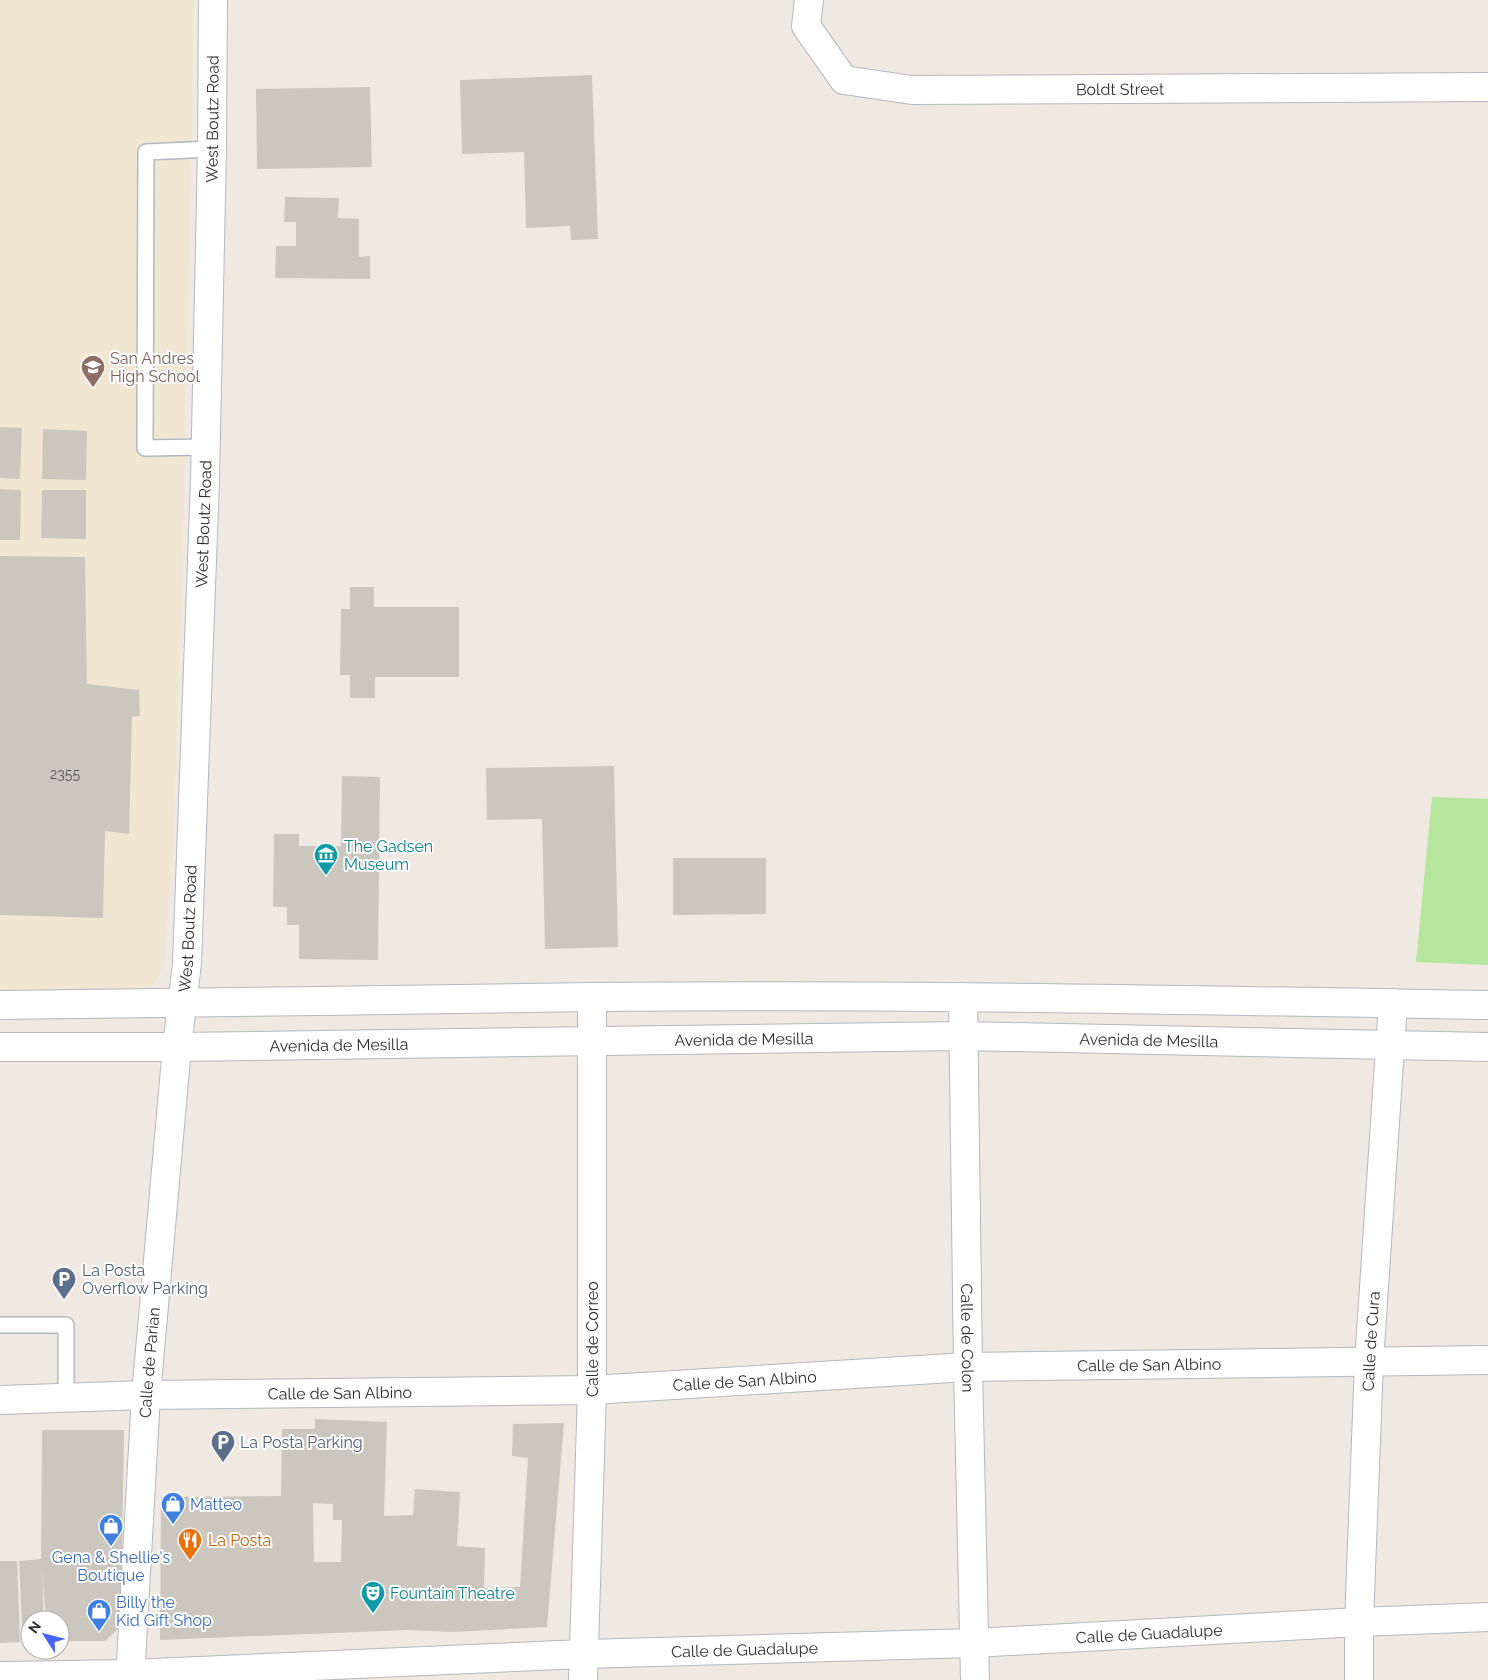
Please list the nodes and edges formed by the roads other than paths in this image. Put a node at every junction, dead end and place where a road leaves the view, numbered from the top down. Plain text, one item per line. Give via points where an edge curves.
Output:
1 (212, 0) edge
2 (809, 0) edge
3 (1488, 87) edge
4 (212, 149) junction
5 (206, 447) junction
6 (592, 997) junction
7 (962, 997) junction
8 (182, 1004) junction
9 (1393, 1004) junction
10 (1488, 1005) edge
11 (0, 1006) edge
12 (963, 1036) junction
13 (592, 1040) junction
14 (1390, 1045) junction
15 (177, 1047) junction
16 (1488, 1047) edge
17 (0, 1048) edge
18 (0, 1325) edge
19 (1488, 1360) edge
20 (1368, 1362) junction
21 (968, 1367) junction
22 (592, 1390) junction
23 (146, 1394) junction
24 (66, 1398) junction
25 (0, 1400) edge
26 (1488, 1617) edge
27 (1359, 1622) junction
28 (974, 1643) junction
29 (584, 1667) edge
30 (0, 1676) edge
31 (130, 1677) edge
32 (975, 1680) edge
33 (1359, 1680) edge

1 - 4 street, West Boutz Road
2 - 3 street, Boldt Street via 806,26 844,80 912,90
4 - 5 street, West Boutz Road
4 - 5 lane via 146,152 145,448
5 - 8 street, West Boutz Road via 187,963
6 - 7 street
6 - 8 street
6 - 13 street, Calle de Correo
7 - 9 street
7 - 12 street, Calle de Colon
8 - 11 street
8 - 15 street, West Boutz Road
9 - 10 street
9 - 14 street, Calle de Cura
12 - 13 street, Avenida de Mesilla
12 - 14 street, Avenida de Mesilla
12 - 21 street, Calle de Colon
13 - 15 street, Avenida de Mesilla
13 - 22 street, Calle de Correo
14 - 16 street, Avenida de Mesilla
14 - 20 street, Calle de Cura
15 - 17 street, Avenida de Mesilla
15 - 23 street, Calle de Parian
18 - 24 lane via 66,1325
19 - 20 street, Calle de San Albino
20 - 21 street, Calle de San Albino
20 - 27 street, Calle de Cura
21 - 22 street, Calle de San Albino
21 - 28 street, Calle de Colon
22 - 23 street, Calle de San Albino
22 - 29 street, Calle de Correo
23 - 24 street, Calle de San Albino
23 - 31 street, Calle de Parian
24 - 25 street, Calle de San Albino
26 - 27 street, Calle de Guadalupe
27 - 28 street, Calle de Guadalupe
27 - 33 street, Calle de Cura
28 - 29 street, Calle de Guadalupe
28 - 32 street, Calle de Colon
29 - 31 street, Calle de Guadalupe
30 - 31 street, Calle de Guadalupe

